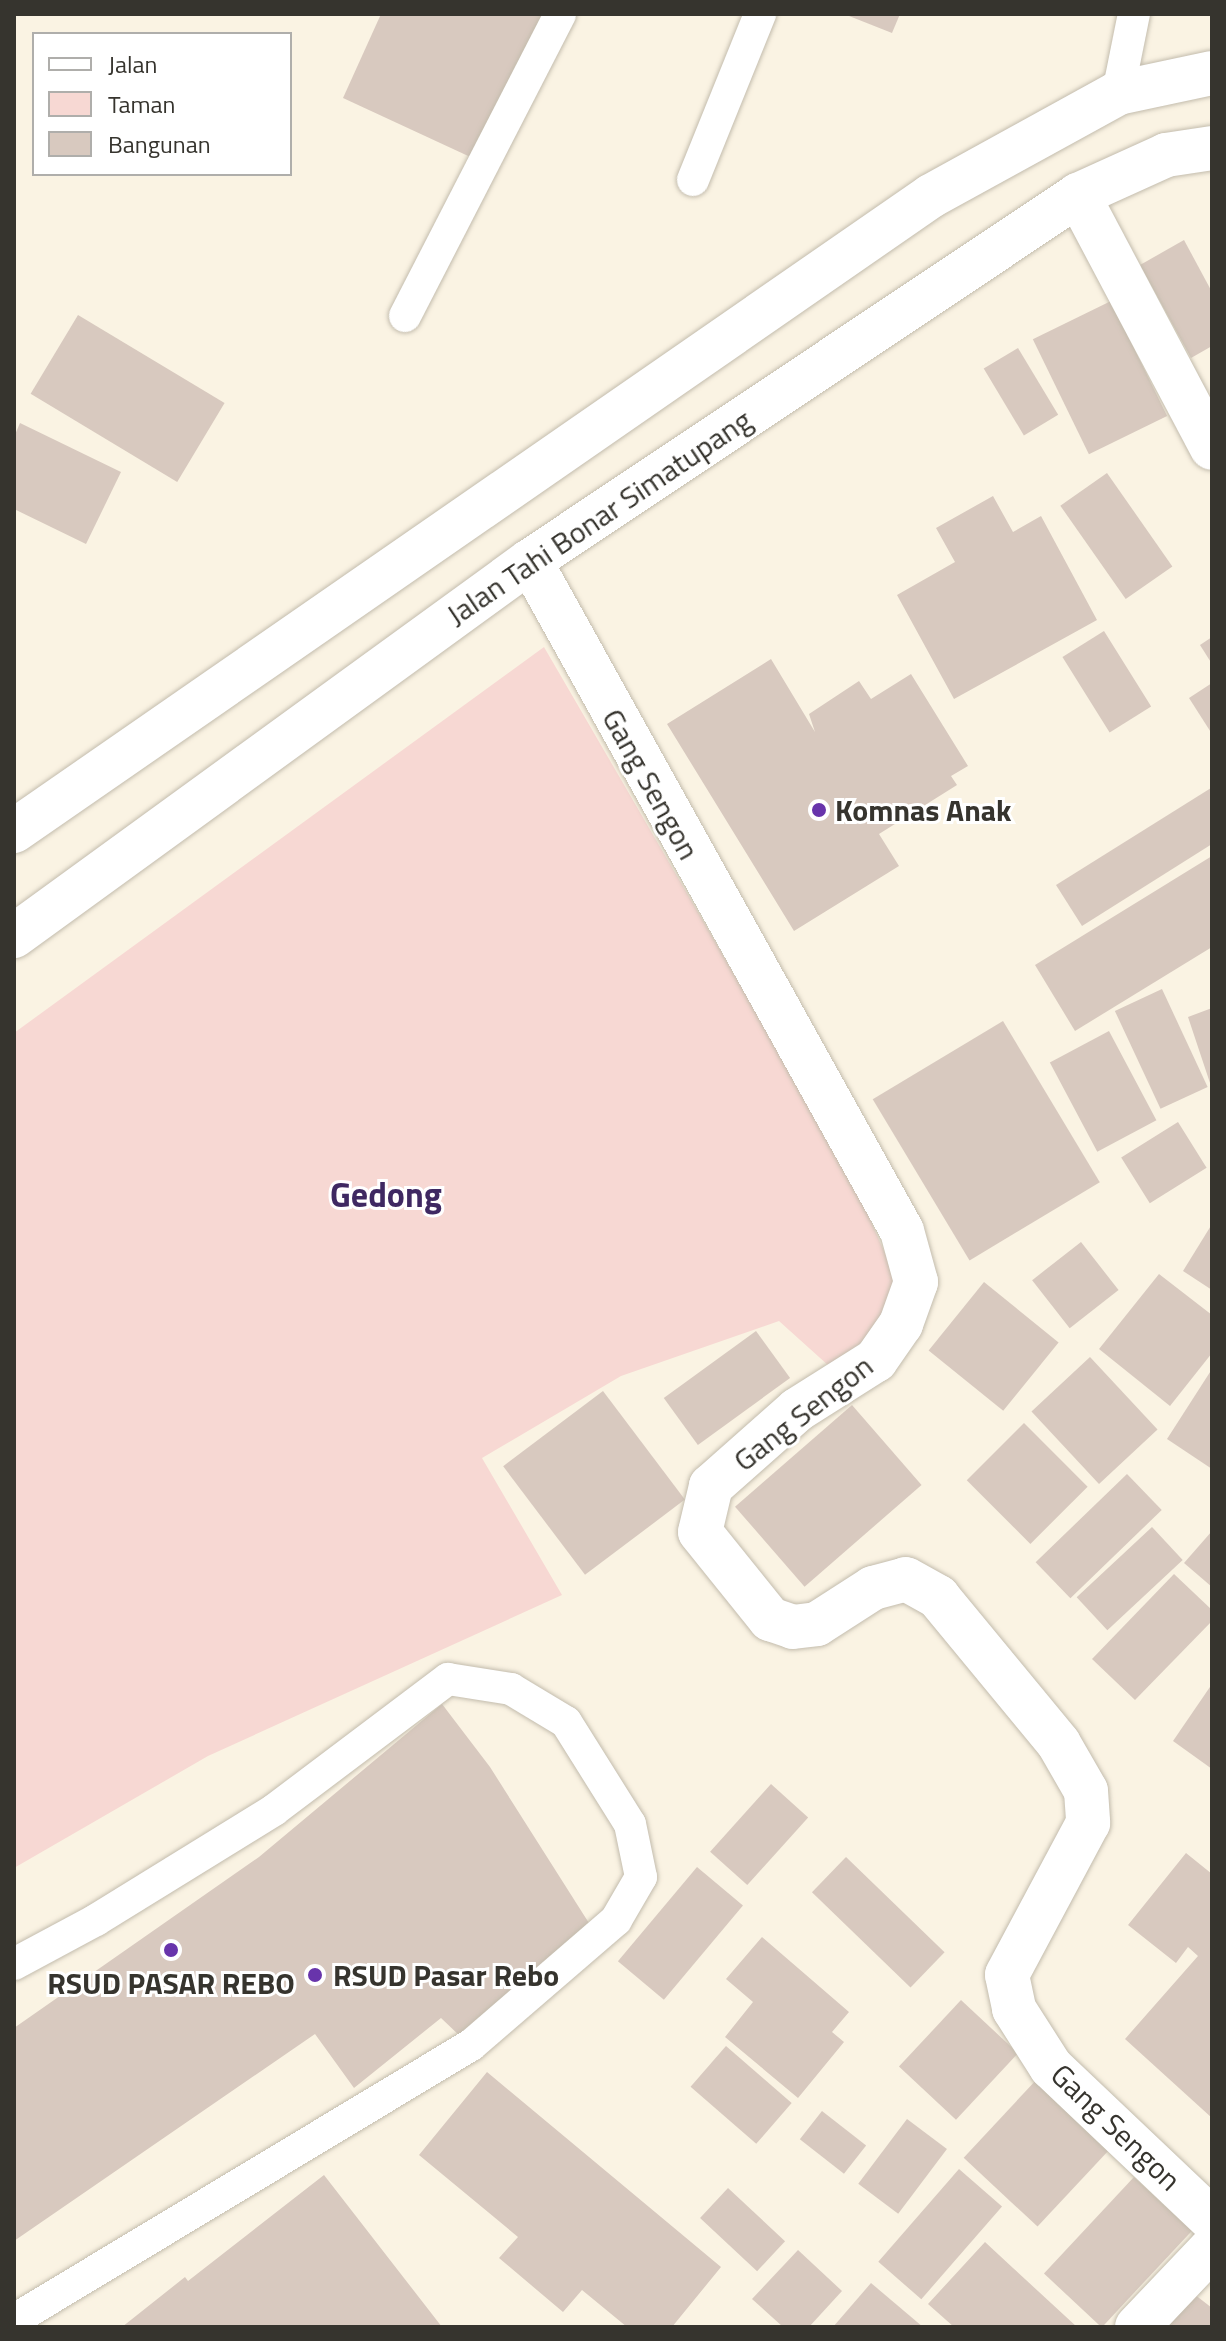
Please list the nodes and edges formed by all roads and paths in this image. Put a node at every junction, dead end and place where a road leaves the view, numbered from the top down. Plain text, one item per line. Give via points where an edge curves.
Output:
1 (560, 14) edge
2 (760, 14) edge
3 (1134, 14) edge
4 (1212, 73) edge
5 (1118, 93) junction
6 (1212, 148) edge
7 (693, 180) dead end
8 (1078, 195) junction
9 (405, 316) dead end
10 (1212, 448) edge
11 (530, 561) junction
12 (14, 831) edge
13 (14, 936) edge
14 (14, 1964) edge
15 (1212, 2220) edge
16 (1212, 2248) edge
17 (14, 2320) edge
18 (1137, 2327) edge

1 - 9 lane
2 - 7 lane
3 - 5 lane
4 - 5 main road
5 - 12 main road via 931,196
6 - 8 main road, Jalan Tahi Bonar Simatupang via 1166,155
8 - 10 main road
8 - 11 main road, Jalan Tahi Bonar Simatupang
11 - 13 main road, Jalan Tahi Bonar Simatupang
11 - 15 main road, Gang Sengon via 902,1231 916,1282 901,1324 876,1360 797,1410 711,1486 700,1532 770,1619 793,1627 817,1624 873,1588 906,1579 938,1597 1059,1744 1086,1791 1088,1823 1007,1975 1014,2009 1051,2067
14 - 17 lane via 274,1810 448,1679 511,1689 566,1722 630,1824 641,1877 616,1920 471,2045
16 - 18 main road

